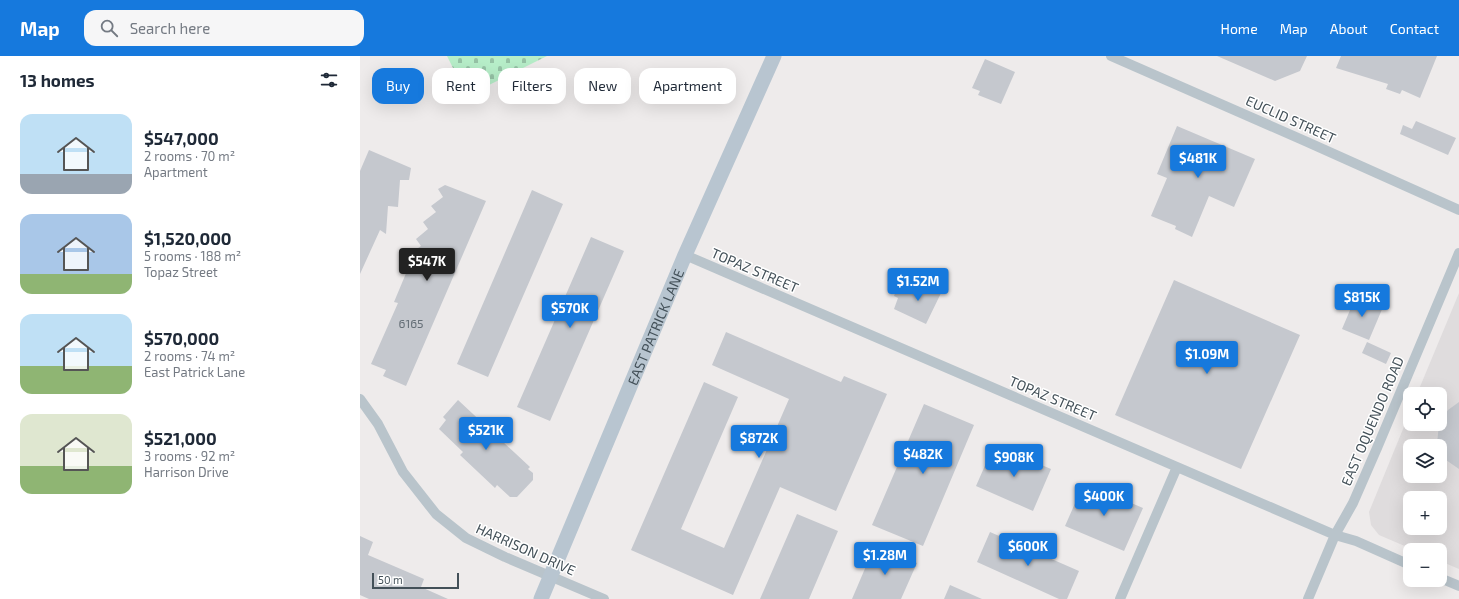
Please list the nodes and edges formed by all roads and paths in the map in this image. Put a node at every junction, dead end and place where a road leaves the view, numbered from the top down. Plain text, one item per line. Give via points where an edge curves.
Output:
1 (774, 56) edge
2 (1111, 56) edge
3 (1459, 210) edge
4 (1459, 253) edge
5 (685, 255) junction
6 (360, 399) edge
7 (1177, 467) junction
8 (1336, 535) junction
9 (1403, 562) edge
10 (551, 576) junction
11 (1447, 581) edge
12 (1459, 586) edge
13 (541, 599) edge
14 (604, 599) edge
15 (1120, 599) edge
16 (1308, 599) edge

1 - 5 main road, EAST PATRICK LANE
2 - 3 street, EUCLID STREET
4 - 8 street, EAST OQUENDO ROAD via 1359,489
5 - 7 street, TOPAZ STREET
5 - 10 main road, EAST PATRICK LANE
6 - 10 street, HARRISON DRIVE via 378,424 403,472 436,514 466,538
7 - 8 street, TOPAZ STREET
7 - 15 street
8 - 9 street, TOPAZ STREET
8 - 16 street, EAST OQUENDO ROAD
10 - 13 main road, EAST PATRICK LANE
10 - 14 street, HARRISON DRIVE
11 - 12 street

